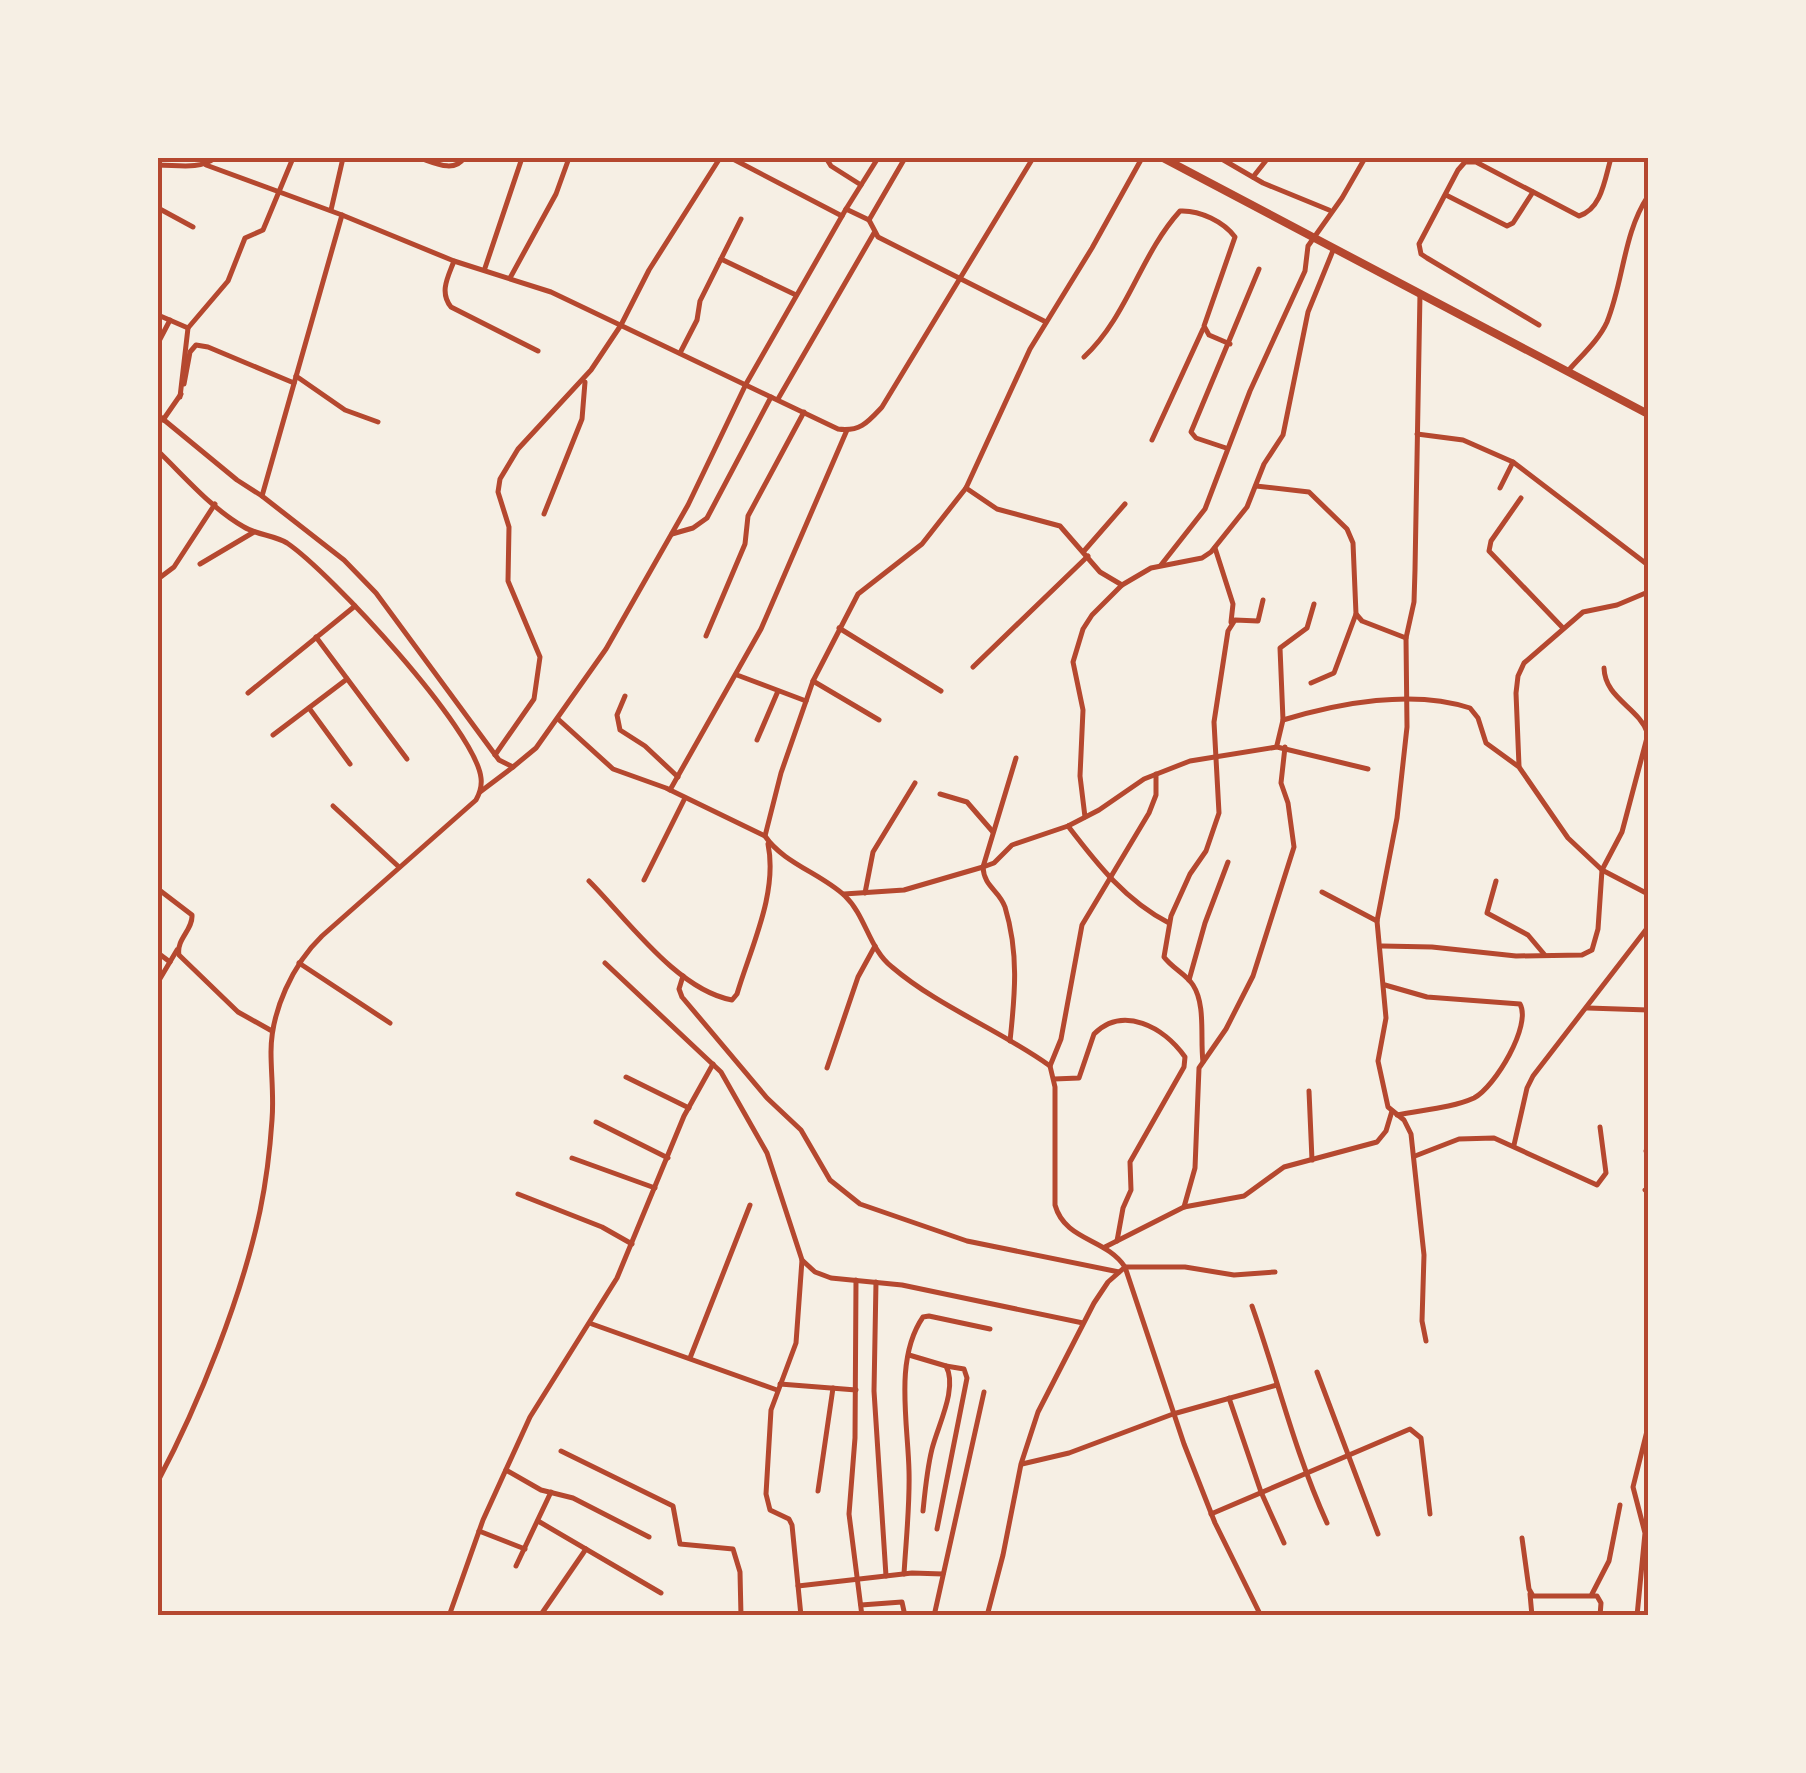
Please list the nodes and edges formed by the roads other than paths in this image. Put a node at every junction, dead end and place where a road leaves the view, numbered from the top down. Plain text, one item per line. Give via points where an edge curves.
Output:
1 (177, 158) edge
2 (215, 158) edge
3 (294, 158) edge
4 (344, 158) edge
5 (420, 158) edge
6 (464, 158) edge
7 (522, 158) edge
8 (569, 158) edge
9 (720, 158) edge
10 (731, 158) edge
11 (826, 158) edge
12 (878, 158) edge
13 (905, 158) edge
14 (1033, 158) edge
15 (1142, 158) edge
16 (1164, 158) edge
17 (1220, 158) edge
18 (1268, 158) edge
19 (1365, 158) edge
20 (1611, 158) edge
21 (742, 160) edge
22 (206, 164) junction
23 (158, 165) edge
24 (174, 166) junction
25 (1253, 177) junction
26 (861, 185) junction
27 (280, 192) junction
28 (1533, 192) junction
29 (1446, 195) junction
30 (1648, 196) edge
31 (158, 208) edge
32 (331, 210) junction
33 (1331, 210) junction
34 (844, 212) junction
35 (342, 214) junction
36 (741, 219) dead end
37 (869, 220) junction
38 (194, 227) dead end
39 (874, 233) junction
40 (1313, 236) junction
41 (1334, 248) junction
42 (721, 259) junction
43 (454, 261) junction
44 (484, 269) junction
45 (1259, 269) dead end
46 (510, 278) junction
47 (962, 279) junction
48 (1420, 293) junction
49 (796, 296) junction
50 (158, 315) edge
51 (170, 320) junction
52 (1046, 322) junction
53 (621, 325) junction
54 (1204, 326) junction
55 (1539, 326) dead end
56 (188, 328) junction
57 (158, 343) edge
58 (1230, 344) junction
59 (538, 351) dead end
60 (680, 353) junction
61 (1084, 357) dead end
62 (1568, 371) junction
63 (585, 378) junction
64 (295, 379) junction
65 (746, 384) junction
66 (180, 396) junction
67 (774, 398) junction
68 (804, 412) junction
69 (1648, 414) edge
70 (160, 418) edge
71 (378, 422) dead end
72 (848, 430) junction
73 (1417, 434) junction
74 (1152, 440) dead end
75 (1227, 448) junction
76 (158, 451) edge
77 (1513, 462) junction
78 (1256, 486) junction
79 (966, 488) junction
80 (1500, 488) dead end
81 (262, 496) junction
82 (1520, 498) dead end
83 (215, 504) junction
84 (1125, 504) dead end
85 (544, 514) dead end
86 (254, 532) junction
87 (670, 534) junction
88 (1215, 548) junction
89 (1086, 554) junction
90 (200, 564) dead end
91 (1161, 565) junction
92 (1648, 565) edge
93 (158, 578) edge
94 (1122, 585) junction
95 (1648, 592) edge
96 (1262, 600) dead end
97 (1314, 604) dead end
98 (355, 606) junction
99 (1356, 614) junction
100 (1230, 624) junction
101 (839, 628) junction
102 (1562, 628) junction
103 (706, 636) dead end
104 (316, 638) junction
105 (1406, 638) junction
106 (973, 667) dead end
107 (1604, 668) dead end
108 (736, 675) junction
109 (348, 679) junction
110 (813, 681) junction
111 (1310, 683) dead end
112 (778, 691) junction
113 (941, 692) dead end
114 (248, 694) dead end
115 (625, 696) dead end
116 (1406, 700) junction
117 (806, 701) junction
118 (309, 708) junction
119 (558, 719) junction
120 (879, 720) dead end
121 (1283, 720) junction
122 (273, 736) dead end
123 (757, 740) dead end
124 (1277, 746) junction
125 (1286, 747) junction
126 (495, 755) junction
127 (1215, 757) junction
128 (407, 758) dead end
129 (1016, 758) dead end
130 (350, 764) dead end
131 (512, 766) junction
132 (1519, 767) junction
133 (1368, 769) dead end
134 (1156, 773) junction
135 (678, 776) junction
136 (915, 783) dead end
137 (670, 790) junction
138 (480, 792) junction
139 (940, 794) dead end
140 (685, 798) junction
141 (333, 806) dead end
142 (1085, 817) junction
143 (1068, 826) junction
144 (993, 832) junction
145 (766, 839) junction
146 (1228, 862) dead end
147 (399, 867) junction
148 (983, 867) junction
149 (1602, 870) junction
150 (1109, 878) junction
151 (644, 880) dead end
152 (589, 881) dead end
153 (1496, 881) dead end
154 (158, 889) edge
155 (1322, 892) dead end
156 (844, 894) junction
157 (865, 894) junction
158 (1648, 894) edge
159 (1377, 922) junction
160 (1169, 923) junction
161 (1648, 927) edge
162 (875, 946) junction
163 (1382, 946) junction
164 (178, 950) junction
165 (158, 953) edge
166 (1544, 954) junction
167 (170, 962) junction
168 (606, 962) dead end
169 (299, 963) junction
170 (683, 976) junction
171 (1189, 980) junction
172 (158, 982) edge
173 (1384, 985) junction
174 (1588, 1008) junction
175 (1648, 1010) edge
176 (390, 1023) dead end
177 (272, 1031) junction
178 (1010, 1042) junction
179 (1203, 1062) junction
180 (713, 1064) junction
181 (1050, 1066) junction
182 (827, 1068) dead end
183 (626, 1078) dead end
184 (1054, 1079) junction
185 (1310, 1091) dead end
186 (688, 1108) junction
187 (1394, 1113) junction
188 (596, 1122) dead end
189 (1600, 1127) dead end
190 (1514, 1145) junction
191 (1415, 1156) junction
192 (572, 1158) dead end
193 (668, 1158) junction
194 (1312, 1160) junction
195 (656, 1188) junction
196 (518, 1194) dead end
197 (750, 1205) dead end
198 (1184, 1207) junction
199 (1117, 1241) junction
200 (632, 1244) junction
201 (1105, 1247) junction
202 (802, 1260) junction
203 (1122, 1269) junction
204 (1274, 1272) dead end
205 (856, 1280) junction
206 (876, 1282) junction
207 (1252, 1306) dead end
208 (1083, 1323) junction
209 (590, 1324) junction
210 (990, 1330) dead end
211 (1426, 1341) dead end
212 (909, 1355) junction
213 (690, 1358) junction
214 (946, 1366) junction
215 (1318, 1372) dead end
216 (1277, 1385) junction
217 (778, 1387) junction
218 (833, 1388) junction
219 (856, 1390) junction
220 (984, 1392) dead end
221 (1228, 1398) junction
222 (1173, 1414) junction
223 (1648, 1427) edge
224 (561, 1451) dead end
225 (1347, 1454) junction
226 (1021, 1464) junction
227 (506, 1470) junction
228 (1305, 1473) junction
229 (158, 1481) edge
230 (818, 1491) dead end
231 (551, 1492) junction
232 (1261, 1492) junction
233 (1620, 1504) dead end
234 (923, 1512) dead end
235 (1211, 1514) junction
236 (1430, 1514) dead end
237 (538, 1521) junction
238 (1327, 1523) dead end
239 (937, 1529) dead end
240 (479, 1531) junction
241 (1378, 1534) dead end
242 (649, 1537) dead end
243 (1522, 1538) dead end
244 (1284, 1543) dead end
245 (525, 1549) junction
246 (586, 1549) junction
247 (516, 1566) dead end
248 (904, 1574) junction
249 (943, 1574) junction
250 (886, 1576) junction
251 (857, 1579) junction
252 (798, 1586) junction
253 (660, 1593) dead end
254 (1530, 1594) junction
255 (1592, 1594) junction
256 (861, 1606) junction
257 (449, 1616) edge
258 (540, 1616) edge
259 (740, 1616) edge
260 (801, 1616) edge
261 (862, 1616) edge
262 (906, 1616) edge
263 (934, 1616) edge
264 (987, 1616) edge
265 (1262, 1616) edge
266 (1532, 1616) edge
267 (1600, 1616) edge
268 (1636, 1616) edge

1 - 24 street
2 - 22 street
3 - 27 street
4 - 32 street
5 - 6 street via 452,167
7 - 44 street
8 - 46 street
9 - 53 street
10 - 21 street
11 - 26 street
12 - 26 street
13 - 37 street
14 - 47 street
15 - 52 street
16 - 40 main road
17 - 25 street
18 - 25 street
19 - 33 street
20 - 28 street via 1597,202 1584,215
21 - 34 street
22 - 24 street
22 - 27 street
23 - 24 street
25 - 33 street
26 - 34 street
27 - 32 street
27 - 56 street via 263,230 246,238 228,281
28 - 29 street via 1507,226
28 - 29 street via 1472,161 1461,165
29 - 55 street via 1420,254
30 - 62 street via 1631,226 1604,326
31 - 38 street
32 - 35 street
33 - 40 street
34 - 37 street
34 - 49 street
35 - 43 street
35 - 64 street
36 - 42 street
37 - 39 street
39 - 47 street
39 - 67 street
40 - 41 main road
40 - 75 street via 1305,271
41 - 48 main road
41 - 78 street via 1308,312 1283,435
42 - 49 street
42 - 60 street
43 - 44 street
43 - 59 street via 444,288 451,307
44 - 46 street
45 - 58 street
46 - 53 street
47 - 52 street
47 - 72 street via 882,406 861,428
48 - 62 main road
48 - 73 street
49 - 65 street
50 - 51 street
51 - 56 street
51 - 57 street
52 - 79 street
53 - 60 street
53 - 63 street
54 - 58 street
54 - 61 street via 1236,237 1196,212 1180,211 1115,322
54 - 74 street
56 - 66 street
58 - 75 street via 1191,432
60 - 65 street
62 - 69 main road
63 - 85 street via 582,419
63 - 126 street via 518,449 500,479 508,581 540,657 536,693
64 - 66 street via 196,345
64 - 71 street
64 - 81 street
65 - 67 street
65 - 87 street
66 - 70 street
67 - 68 street
67 - 87 street via 707,518
68 - 72 street
68 - 103 street via 748,516 745,544
70 - 81 street
72 - 108 street
73 - 77 street via 1474,444
73 - 105 street via 1414,586
75 - 91 street via 1205,509
76 - 83 street
77 - 80 street
77 - 92 street
78 - 88 street
78 - 99 street via 1308,492 1346,529 1354,543
79 - 89 street via 997,509 1060,526
79 - 101 street via 922,544 858,594
81 - 126 street via 376,593
82 - 102 street via 1488,551
83 - 86 street
83 - 93 street via 174,567
84 - 89 street
86 - 90 street
86 - 98 street via 288,544
87 - 119 street
88 - 91 street via 1202,558
88 - 100 street via 1233,604
89 - 94 street
89 - 106 street
91 - 94 street
94 - 142 street via 1087,622 1073,662 1083,710
95 - 102 street via 1583,612
96 - 100 street via 1258,620
97 - 121 street via 1307,628 1280,648
98 - 104 street
98 - 138 street via 470,749
99 - 105 street
99 - 111 street via 1334,673
100 - 127 street via 1217,694
101 - 110 street
101 - 113 street
102 - 132 street via 1518,676
104 - 109 street
104 - 114 street
105 - 116 street
107 - 149 street via 1608,688 1648,734 1622,832
108 - 112 street
108 - 135 street
109 - 118 street
109 - 128 street
110 - 117 street
110 - 120 street
112 - 117 street
112 - 123 street
115 - 135 street via 617,715 620,730
116 - 121 street
116 - 132 street via 1470,708 1492,750
116 - 159 street via 1397,818
117 - 145 street via 770,807
118 - 122 street
118 - 130 street
119 - 131 street
119 - 137 street via 613,769
121 - 124 street
124 - 125 street
124 - 127 street
125 - 133 street
125 - 179 street via 1281,782 1295,839 1292,856 1253,976
126 - 131 street
127 - 134 street
127 - 160 street via 1218,813
129 - 144 street
131 - 138 street
132 - 149 street via 1561,830
134 - 142 street
134 - 150 street via 1150,813
135 - 137 street
136 - 157 street via 873,852
137 - 140 street
138 - 147 street
139 - 144 street via 967,802
140 - 145 street
140 - 151 street
141 - 147 street
142 - 143 street
143 - 148 street via 1012,845
143 - 150 street
144 - 148 street
145 - 156 street
145 - 170 street via 771,879 736,997 728,1000
146 - 171 street
147 - 169 street
148 - 157 street
148 - 178 street via 984,880 1003,903 1016,950
149 - 158 street
149 - 166 street via 1592,950
150 - 160 street
150 - 181 street via 1078,937 1061,1039
152 - 170 street
153 - 166 street via 1488,913 1528,935
154 - 164 street via 192,915
155 - 159 street
156 - 157 street
156 - 162 street
159 - 163 street
160 - 171 street via 1164,957
161 - 174 street
162 - 178 street via 891,966
162 - 182 street
163 - 166 street
163 - 173 street
164 - 167 street
164 - 177 street via 238,1012
165 - 167 street
167 - 172 street
168 - 180 street
169 - 176 street
169 - 177 street
170 - 203 street via 682,997 801,1130 846,1196 942,1234
171 - 179 street via 1202,1009
173 - 187 street via 1378,1061
173 - 187 street via 1427,997 1520,1004 1524,1010 1508,1057 1478,1095
174 - 175 street
174 - 190 street via 1527,1088
177 - 229 street via 272,1120 260,1212 186,1427
178 - 181 street
179 - 198 street via 1195,1168
180 - 186 street
180 - 202 street via 767,1153
181 - 184 street
183 - 186 street
184 - 199 street via 1079,1078 1094,1034 1119,1018 1140,1022 1185,1056 1130,1162
184 - 201 street via 1056,1210 1067,1228
185 - 194 street
186 - 193 street
187 - 191 street via 1408,1126
187 - 194 street via 1377,1142
188 - 193 street
189 - 190 street via 1606,1173 1596,1185
190 - 191 street via 1471,1137
191 - 211 street
192 - 195 street
193 - 195 street
194 - 198 street via 1278,1170 1244,1196
195 - 200 street
196 - 200 street
197 - 213 street
198 - 199 street
199 - 201 street
200 - 209 street
201 - 203 street
202 - 205 street via 814,1272
202 - 217 street via 796,1343
203 - 204 street
203 - 208 street
203 - 222 street
205 - 206 street
205 - 219 street
206 - 208 street
206 - 250 street via 874,1391
207 - 216 street
208 - 226 street via 1038,1412
209 - 213 street
209 - 227 street via 530,1417
210 - 212 street via 923,1317
212 - 214 street
212 - 248 street
213 - 217 street
214 - 234 street via 950,1380
214 - 239 street via 964,1369 967,1378
215 - 225 street
216 - 221 street
216 - 228 street
217 - 218 street
217 - 252 street via 769,1428 767,1504 792,1524
218 - 219 street
218 - 230 street
219 - 251 street via 850,1514
220 - 249 street
221 - 222 street
221 - 232 street
222 - 226 street
222 - 235 street
223 - 268 street via 1632,1488 1645,1532
224 - 259 street via 673,1506 680,1544 733,1549
225 - 228 street
225 - 236 street via 1415,1430
225 - 241 street
226 - 264 street
227 - 231 street
227 - 240 street
228 - 232 street
228 - 238 street
231 - 237 street
231 - 242 street
232 - 235 street
232 - 244 street
233 - 255 street via 1609,1561
235 - 265 street
237 - 245 street
237 - 246 street
240 - 245 street
240 - 257 street
243 - 254 street
245 - 247 street
246 - 253 street
246 - 258 street
248 - 249 street
248 - 250 street
249 - 263 street
250 - 251 street
251 - 252 street
251 - 256 street
252 - 260 street
254 - 255 street
254 - 266 street
255 - 267 street via 1600,1598
256 - 261 street
256 - 262 street via 902,1602

